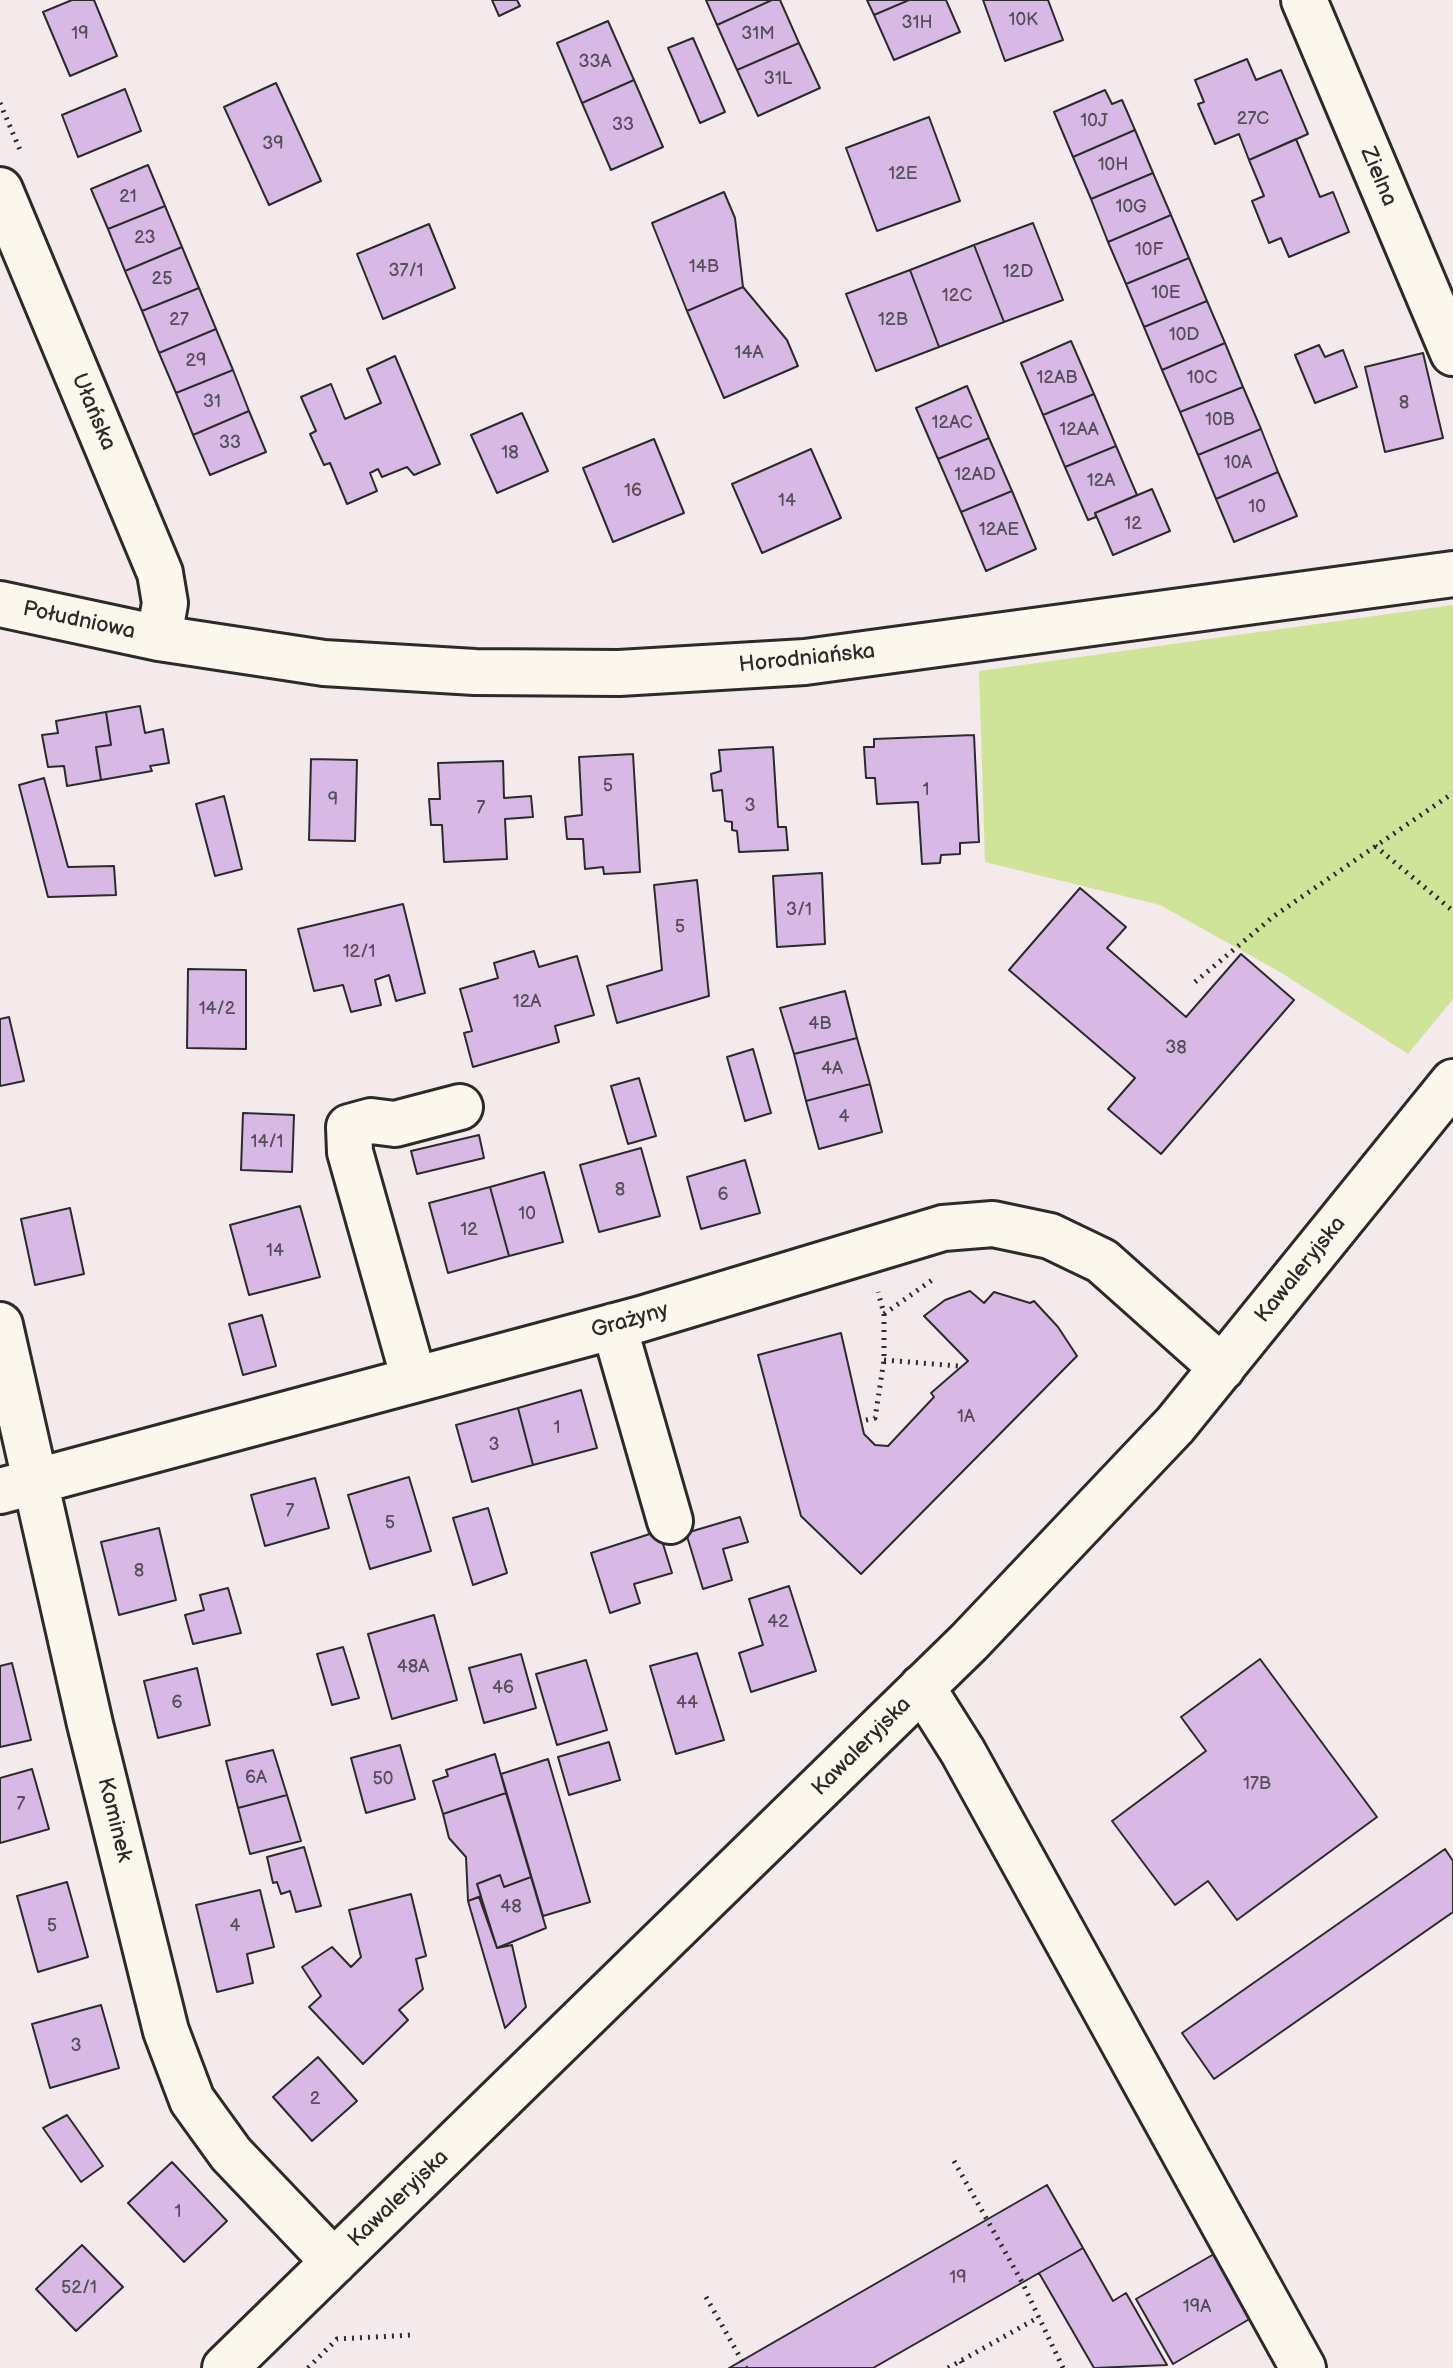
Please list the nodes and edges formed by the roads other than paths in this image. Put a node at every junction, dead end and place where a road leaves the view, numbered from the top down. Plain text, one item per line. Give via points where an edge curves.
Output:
1 (1304, 0) edge
2 (0, 190) edge
3 (1453, 353) edge
4 (1453, 574) edge
5 (0, 604) edge
6 (159, 638) junction
7 (1453, 1082) edge
8 (460, 1107) dead end
9 (0, 1325) edge
10 (614, 1326) junction
11 (1222, 1368) junction
12 (414, 1379) junction
13 (19, 1486) edge
14 (670, 1521) dead end
15 (922, 1687) junction
16 (334, 2262) junction
17 (225, 2368) edge
18 (1303, 2368) edge

1 - 3 street, Zielna
2 - 6 street, Ułańska via 160,573 165,603
4 - 6 street, Horodniańska via 805,662 619,673 324,663
5 - 6 street, Południowa
7 - 11 street, Kawaleryjska
8 - 12 street via 395,1124 371,1121 349,1127 350,1152
9 - 13 street, Kominek
10 - 11 street, Grażyny via 943,1228 993,1224 1050,1236 1102,1261
10 - 12 street, Grażyny
10 - 14 street
11 - 15 street, Kawaleryjska via 1175,1425
12 - 13 street, Grażyny
13 - 16 street, Kominek via 90,1724 166,2031 192,2100 231,2154
15 - 16 street, Kawaleryjska
15 - 18 street via 963,1752
16 - 17 street, Kawaleryjska

